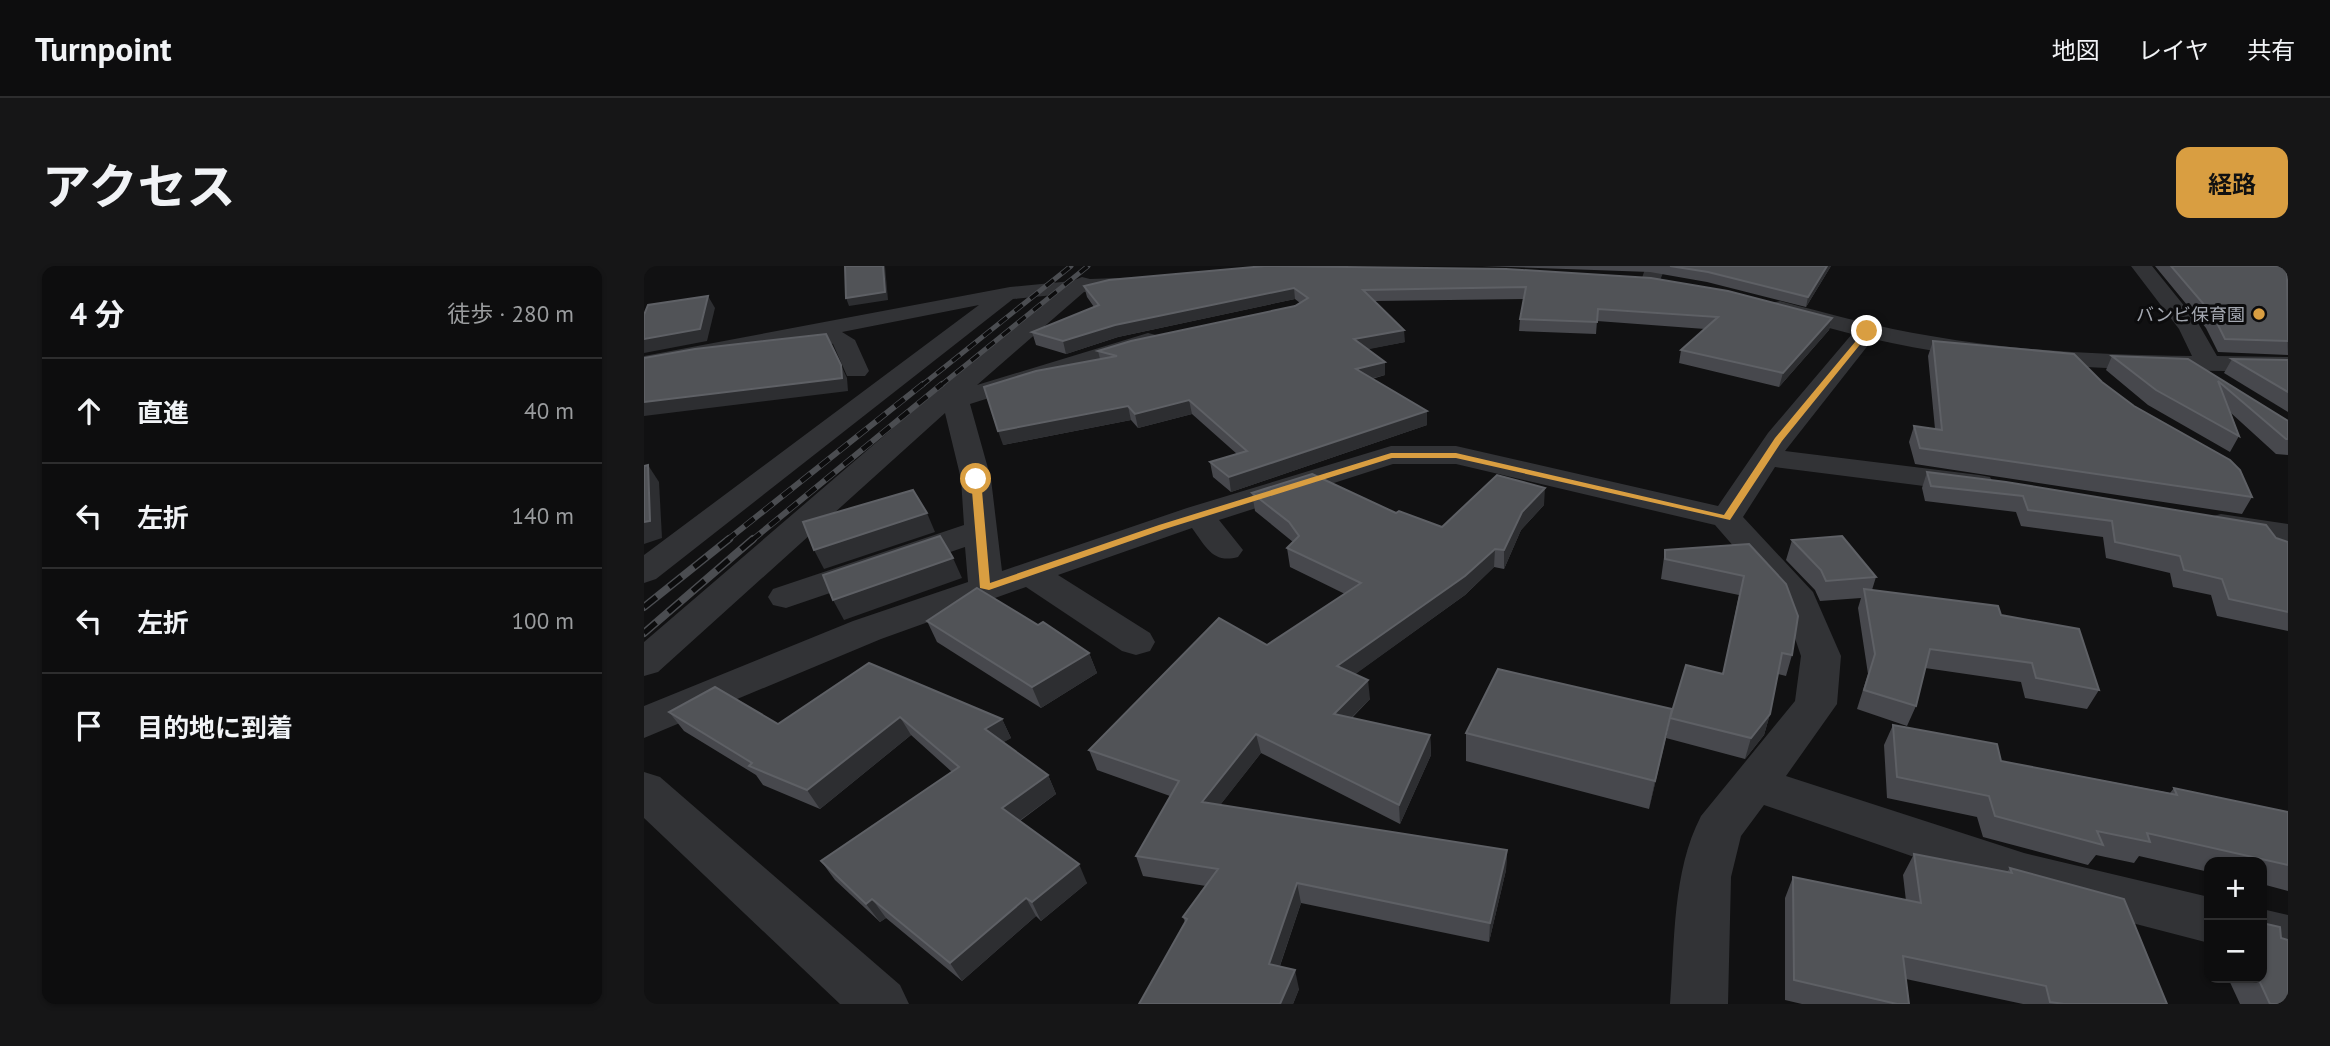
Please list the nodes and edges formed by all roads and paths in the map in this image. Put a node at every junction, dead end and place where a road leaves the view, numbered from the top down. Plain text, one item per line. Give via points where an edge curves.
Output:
1 (1047, 266) edge
2 (1102, 266) edge
3 (2141, 266) edge
4 (1653, 273) edge
5 (1159, 279) edge
6 (1624, 279) edge
7 (1079, 285) junction
8 (1678, 286) edge
9 (1010, 293) junction
10 (1758, 302) edge
11 (1867, 331) junction
12 (831, 334) junction
13 (1177, 334) edge
14 (2076, 359) junction
15 (644, 363) edge
16 (2198, 364) junction
17 (2288, 364) edge
18 (856, 371) dead end
19 (2102, 388) edge
20 (2232, 391) edge
21 (1766, 457) junction
22 (2011, 488) edge
23 (2252, 499) edge
24 (1198, 515) junction
25 (2186, 517) edge
26 (1726, 518) junction
27 (981, 531) junction
28 (2277, 533) edge
29 (1226, 550) dead end
30 (2288, 558) edge
31 (644, 572) edge
32 (1029, 573) junction
33 (986, 588) junction
34 (786, 597) dead end
35 (1136, 642) dead end
36 (644, 663) edge
37 (644, 723) edge
38 (1754, 783) junction
39 (644, 790) edge
40 (2204, 919) edge
41 (2267, 934) edge
42 (2288, 939) edge
43 (880, 1004) edge
44 (1699, 1004) edge

1 - 9 street
2 - 7 street
3 - 16 street via 2190,328
4 - 6 street
4 - 8 street
5 - 7 street
7 - 9 street
7 - 36 street
9 - 12 street
9 - 31 street
10 - 11 street
11 - 14 street via 1982,351
11 - 21 street
12 - 15 street
12 - 18 street
13 - 27 street via 1127,345 955,400 976,479
14 - 16 street
14 - 19 street
16 - 17 street
16 - 20 street
21 - 22 street
21 - 26 street
23 - 28 street
24 - 26 street via 1391,455 1443,455
24 - 29 street
24 - 32 street
25 - 28 street
26 - 38 street via 1800,600 1821,656 1816,704
27 - 33 street
27 - 34 street
28 - 30 street
32 - 33 street
32 - 35 street
33 - 37 street via 867,630
38 - 40 street via 2024,874
38 - 44 street via 1717,830 1706,877
39 - 43 street
41 - 42 street

